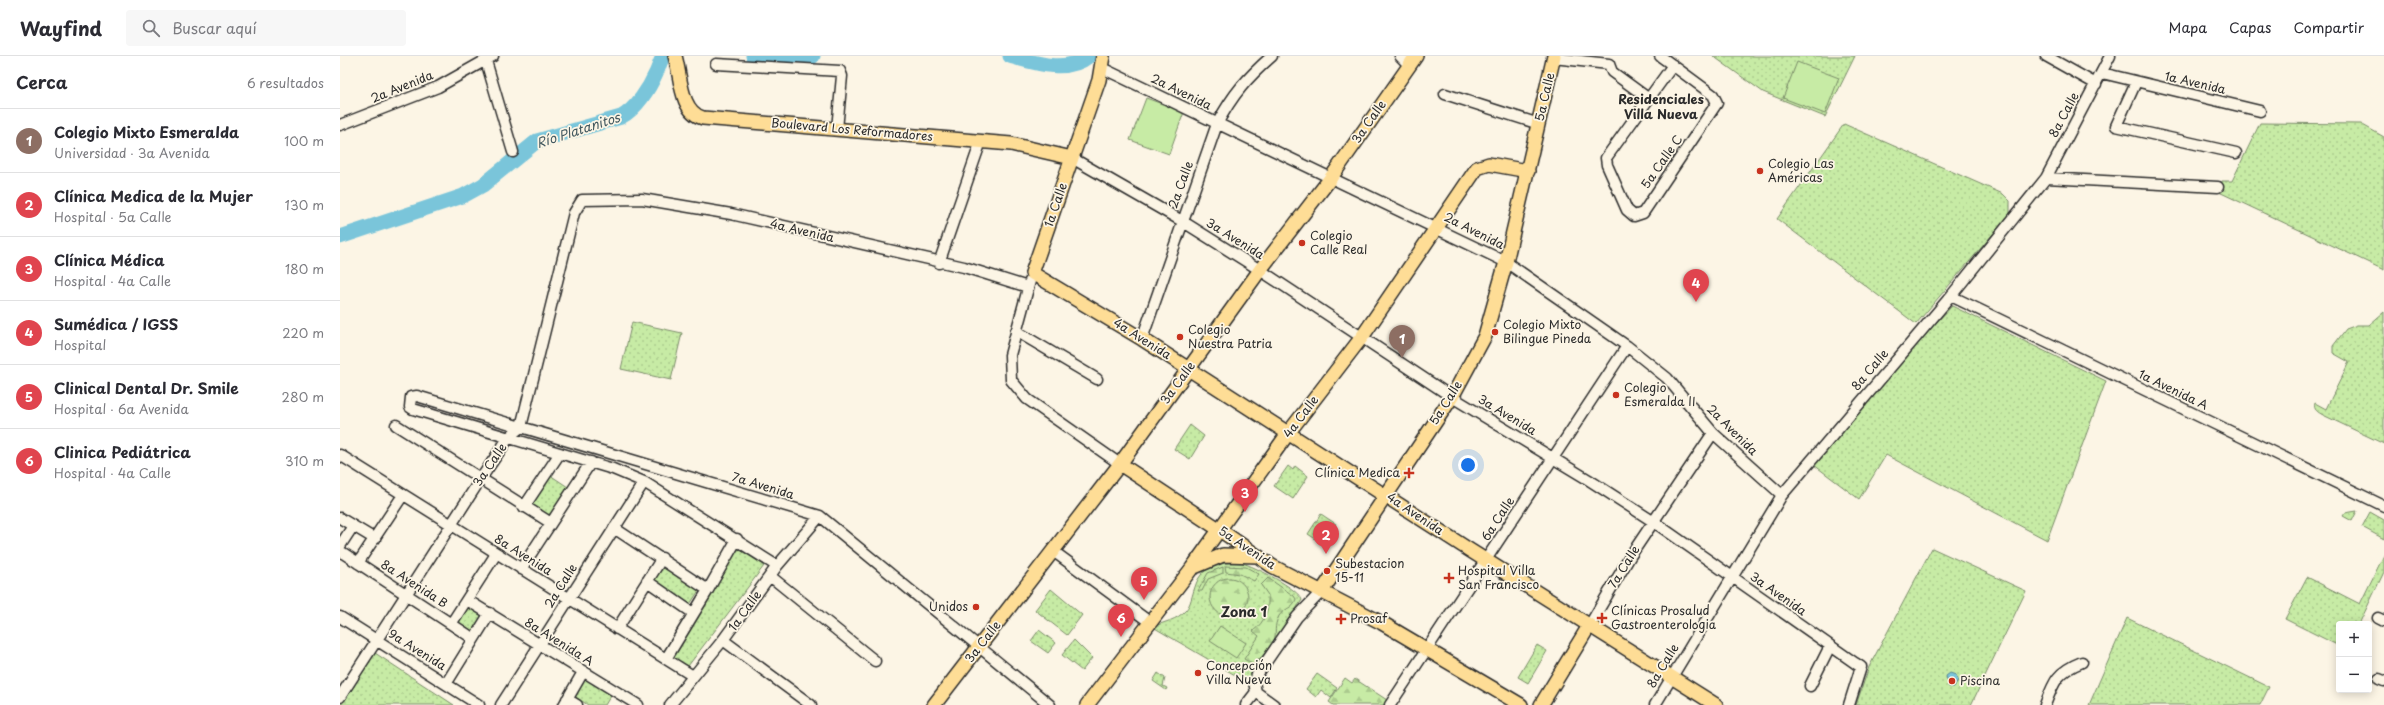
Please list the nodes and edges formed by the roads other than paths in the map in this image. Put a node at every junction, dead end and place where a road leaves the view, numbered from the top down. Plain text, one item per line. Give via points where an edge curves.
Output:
1 (1272, 56) edge
2 (2046, 56) edge
3 (2110, 56) edge
4 (1553, 57) edge
5 (489, 59) edge
6 (676, 59) edge
7 (1408, 59) edge
8 (1611, 60) edge
9 (1666, 60) edge
10 (1103, 62) edge
11 (716, 64) dead end
12 (2102, 73) junction
13 (2136, 82) junction
14 (2096, 84) junction
15 (1445, 94) dead end
16 (1649, 99) junction
17 (2260, 111) dead end
18 (1218, 124) junction
19 (1539, 124) junction
20 (340, 125) edge
21 (837, 129) junction
22 (981, 141) junction
23 (513, 152) dead end
24 (2236, 153) dead end
25 (1072, 158) junction
26 (1528, 171) junction
27 (2046, 178) junction
28 (1330, 179) junction
29 (2218, 187) dead end
30 (1182, 221) junction
31 (1438, 228) junction
32 (939, 262) junction
33 (1506, 262) junction
34 (1260, 270) junction
35 (1032, 273) junction
36 (1028, 287) junction
37 (1951, 296) junction
38 (1016, 330) junction
39 (1362, 336) junction
40 (1142, 339) junction
41 (1627, 346) junction
42 (1010, 355) joint
43 (1189, 369) junction
44 (1097, 379) dead end
45 (1452, 397) junction
46 (396, 425) dead end
47 (520, 427) junction
48 (1289, 432) junction
49 (1713, 433) junction
50 (509, 437) junction
51 (560, 453) junction
52 (340, 455) edge
53 (1553, 457) junction
54 (591, 462) junction
55 (1120, 464) junction
56 (480, 480) junction
57 (644, 482) junction
58 (1782, 494) junction
59 (403, 495) junction
60 (1386, 495) junction
61 (2384, 506) edge
62 (524, 507) junction
63 (820, 516) junction
64 (340, 518) edge
65 (1654, 522) junction
66 (551, 523) junction
67 (451, 524) junction
68 (353, 526) junction
69 (614, 528) junction
70 (1219, 529) junction
71 (376, 539) junction
72 (736, 539) junction
73 (340, 546) edge
74 (340, 551) edge
75 (1053, 551) junction
76 (496, 554) junction
77 (1258, 556) junction
78 (662, 558) junction
79 (1487, 561) junction
80 (358, 563) junction
81 (777, 566) junction
82 (1192, 568) junction
83 (521, 569) junction
84 (770, 576) junction
85 (1732, 577) junction
86 (647, 581) junction
87 (708, 590) junction
88 (1322, 591) junction
89 (406, 595) junction
90 (568, 598) junction
91 (467, 600) junction
92 (490, 614) junction
93 (693, 614) junction
94 (340, 617) edge
95 (1151, 623) junction
96 (451, 624) junction
97 (1589, 626) junction
98 (617, 629) junction
99 (376, 640) junction
100 (474, 640) junction
101 (723, 640) junction
102 (539, 646) junction
103 (1830, 646) junction
104 (979, 647) junction
105 (1428, 650) junction
106 (666, 659) junction
107 (875, 660) dead end
108 (2082, 662) dead end
109 (583, 672) junction
110 (693, 676) junction
111 (1671, 677) junction
112 (446, 684) junction
113 (1810, 686) dead end
114 (1256, 692) junction
115 (340, 697) edge
116 (565, 702) edge
117 (480, 705) edge
118 (501, 705) edge
119 (577, 705) edge
120 (638, 705) edge
121 (670, 705) edge
122 (811, 705) edge
123 (934, 705) edge
124 (1050, 705) edge
125 (1087, 705) edge
126 (1246, 705) edge
127 (1274, 705) edge
128 (1390, 705) edge
129 (1521, 705) edge
130 (1541, 705) edge
131 (1655, 705) edge
132 (1716, 705) edge
133 (1849, 705) edge
134 (2045, 705) edge

1 - 18 street, 2a Calle via 1251,74 1232,97
2 - 14 street
3 - 12 street, 8a Calle
4 - 8 street
4 - 19 main road, 5a Calle
5 - 20 street, 2a Avenida via 438,87
5 - 23 street
6 - 21 main road, Boulevard Los Reformadores via 687,105 699,117
7 - 28 main road, 3a Calle
8 - 16 street via 1612,72
9 - 16 street
9 - 16 street, 5a Calle C via 1713,95 1716,100 1714,109 1643,213 1637,216 1631,215 1627,210 1607,165 1608,156
10 - 18 street, 2a Avenida
10 - 25 main road, 1a Calle
11 - 21 street via 840,71 842,76
12 - 13 street, 1a Avenida
12 - 14 street, 8a Calle
13 - 17 street, 1a Avenida
13 - 24 street via 2116,126
14 - 27 street, 8a Calle
15 - 19 street
18 - 28 street, 2a Avenida
18 - 30 street, 2a Calle
19 - 26 main road, 5a Calle
21 - 22 main road, Boulevard Los Reformadores
22 - 25 main road, Boulevard Los Reformadores via 1011,144
22 - 32 street
25 - 30 street, 3a Avenida
25 - 35 main road, 1a Calle
26 - 31 main road, 4a Calle via 1489,164 1479,166
26 - 33 main road, 5a Calle
27 - 29 street
27 - 37 street, 8a Calle
28 - 31 street, 2a Avenida
28 - 34 main road, 3a Calle
30 - 34 street, 3a Avenida
30 - 40 street, 2a Calle
31 - 33 street, 2a Avenida
31 - 39 main road, 4a Calle
32 - 36 street, 4a Avenida
32 - 47 street, 4a Avenida via 731,214 642,199 588,198 580,201 576,207
33 - 41 street, 2a Avenida
33 - 45 main road, 5a Calle via 1485,336
34 - 39 street, 3a Avenida
34 - 43 main road, 3a Calle
35 - 36 street, 1a Calle
35 - 40 main road, 4a Avenida
36 - 38 street, 1a Calle
37 - 58 street, 8a Calle
37 - 61 street, 1a Avenida A
38 - 42 street, 1a Calle
38 - 44 street
39 - 45 street, 3a Avenida
39 - 48 main road, 4a Calle
40 - 43 main road, 4a Avenida
41 - 49 street, 2a Avenida via 1667,378
41 - 53 street, 6a Calle
42 - 55 street, 5a Avenida via 1011,380 1027,399
43 - 48 main road, 4a Avenida
43 - 55 main road, 3a Calle
45 - 53 street, 3a Avenida
45 - 60 main road, 5a Calle
46 - 56 street
47 - 50 street, 3a Calle
47 - 50 street, 7a Avenida via 414,395 410,404 413,409
47 - 63 street, 7a Avenida
48 - 60 main road, 4a Avenida
48 - 70 main road, 4a Calle
49 - 58 street, 2a Avenida
49 - 65 street, 7a Calle
50 - 51 street
50 - 56 street, 3a Calle
51 - 54 street
51 - 62 street
52 - 59 street, 8a Avenida
53 - 65 street, 3a Avenida
53 - 79 street, 6a Calle
54 - 57 street
54 - 66 street
55 - 70 main road, 5a Avenida
55 - 75 main road, 3a Calle
56 - 62 street
56 - 67 street, 3a Calle
57 - 69 street, 2a Calle
57 - 72 street
58 - 85 street, 8a Calle
59 - 67 street, 8a Avenida
59 - 71 street
60 - 79 main road, 4a Avenida
60 - 88 main road, 5a Calle
62 - 66 street
63 - 81 street, 1a Calle
63 - 104 street, 7a Avenida
64 - 68 street
65 - 85 street, 3a Avenida
65 - 97 street, 7a Calle via 1631,554
66 - 83 street
67 - 76 street, 8a Avenida
67 - 89 street, 3a Calle
68 - 71 street
68 - 73 street
69 - 78 street
69 - 90 street, 2a Calle
70 - 77 main road, 5a Avenida
70 - 82 main road, 4a Calle
71 - 80 street
72 - 81 street
72 - 87 street
74 - 80 street, 8a Avenida B
75 - 95 street
75 - 104 main road, 3a Calle
76 - 83 street, 8a Avenida
76 - 91 street
77 - 82 main road via 1223,555
77 - 88 main road, 5a Avenida via 1308,586
78 - 86 street
78 - 87 street
79 - 97 main road, 4a Avenida
79 - 105 street, 6a Calle
80 - 89 street, 8a Avenida B
81 - 84 street, 1a Calle
82 - 95 main road, 4a Calle
83 - 90 street, 8a Avenida
84 - 101 street, 1a Calle
84 - 107 street
85 - 103 street, 3a Avenida
85 - 111 street, 8a Calle
86 - 93 street
86 - 98 street
87 - 93 street
88 - 105 main road, 5a Avenida
88 - 114 street, 5a Calle via 1297,617 1257,675 1254,682
89 - 96 street, 8a Avenida B
89 - 99 street, 3a Calle
90 - 98 street, 8a Avenida
90 - 102 street, 2a Calle
91 - 92 street, 8a Avenida A
91 - 96 street
92 - 100 street
92 - 102 street, 8a Avenida A
93 - 106 street
94 - 99 street, 9a Avenida
95 - 125 main road, 4a Calle
96 - 100 street, 8a Avenida B
97 - 111 main road, 4a Avenida
97 - 130 main road, 7a Calle
98 - 106 street, 8a Avenida
99 - 112 street, 9a Avenida
99 - 115 street, 3a Calle
100 - 112 street
101 - 110 street, 1a Calle
101 - 122 street
102 - 109 street, 8a Avenida A
102 - 118 street, 2a Calle
103 - 113 street
103 - 133 street, 3a Avenida via 1860,667
104 - 123 main road, 3a Calle
104 - 124 street, 7a Avenida
105 - 128 street, 6a Calle
105 - 129 main road, 5a Avenida
106 - 110 street, 8a Avenida
108 - 134 street via 2066,668 2059,675
109 - 116 street
109 - 120 street, 8a Avenida A
110 - 121 street, 1a Calle
111 - 131 street, 8a Calle
111 - 132 main road, 4a Avenida
112 - 117 street, 9a Avenida
114 - 126 street
114 - 127 street
116 - 119 street

